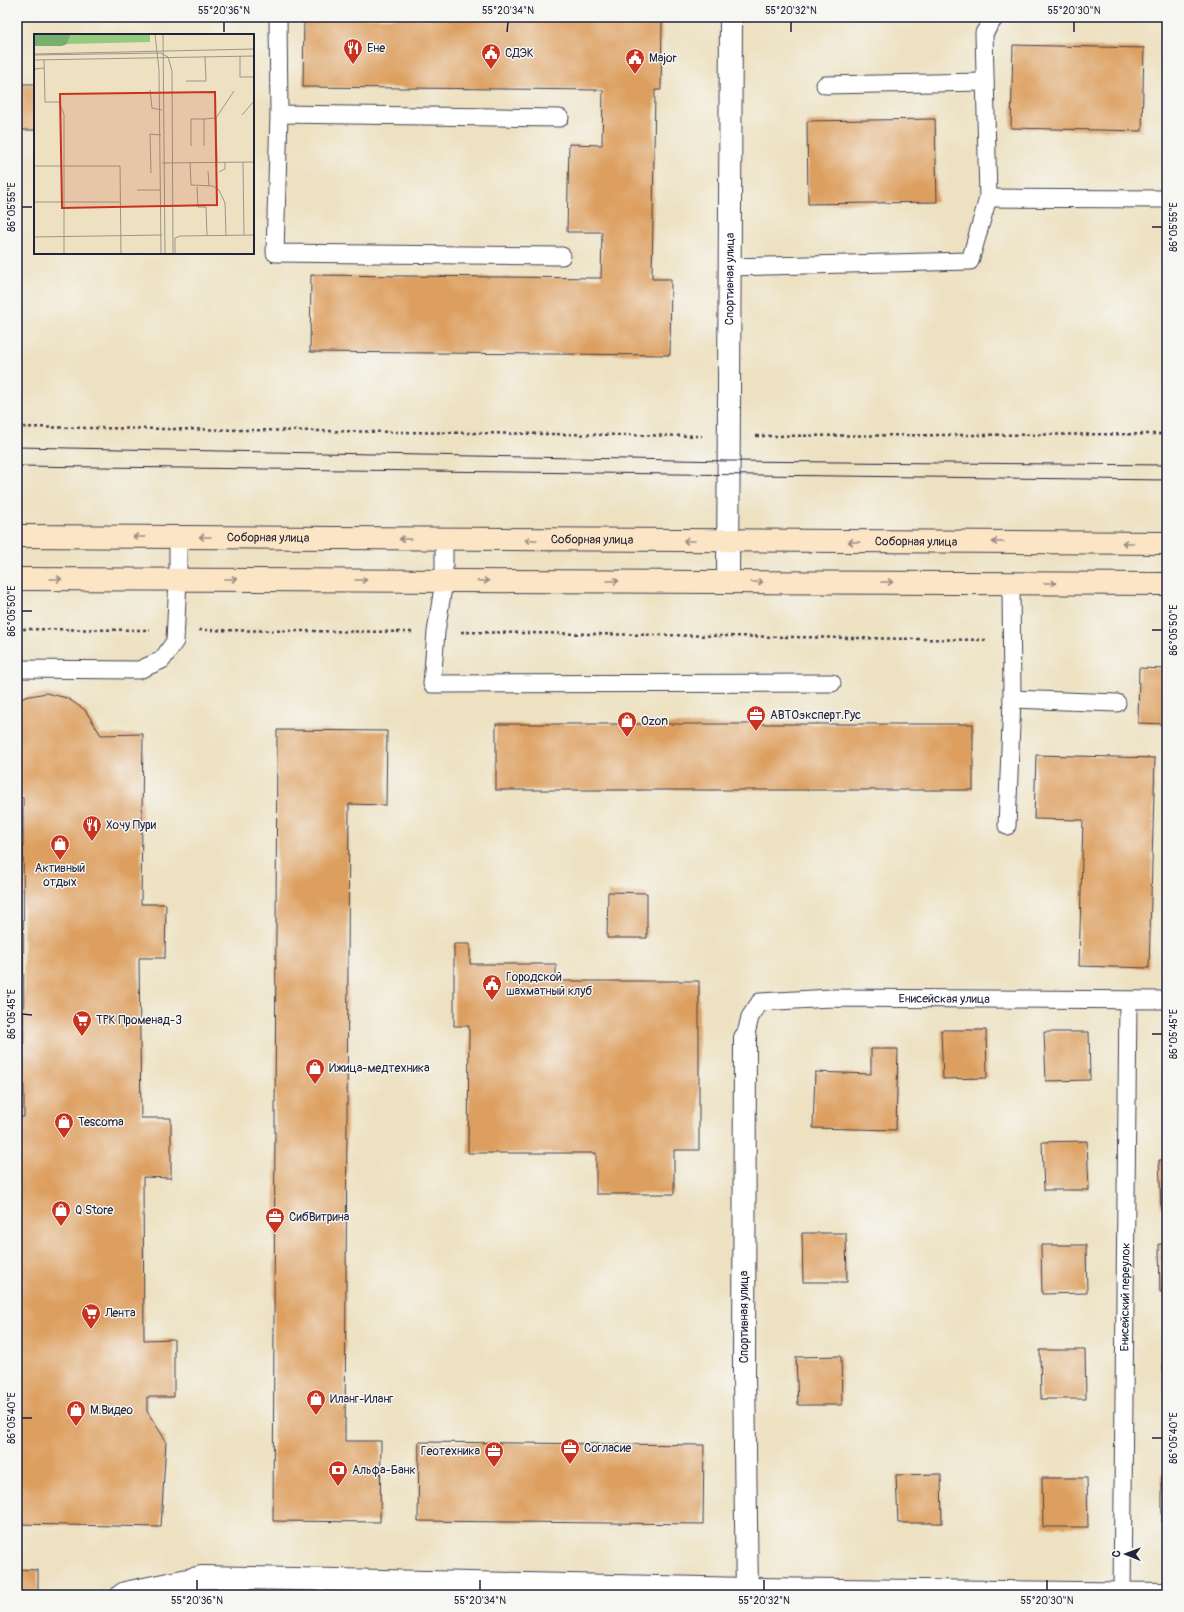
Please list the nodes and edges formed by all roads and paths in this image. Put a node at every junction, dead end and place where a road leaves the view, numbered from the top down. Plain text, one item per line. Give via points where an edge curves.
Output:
1 (278, 17) edge
2 (731, 17) edge
3 (995, 17) edge
4 (985, 82) junction
5 (825, 85) dead end
6 (279, 114) junction
7 (560, 118) dead end
8 (988, 198) junction
9 (1167, 199) edge
10 (562, 256) dead end
11 (730, 267) junction
12 (17, 427) edge
13 (1167, 434) edge
14 (703, 436) dead end
15 (749, 436) dead end
16 (17, 536) edge
17 (178, 537) junction
18 (444, 539) junction
19 (728, 541) junction
20 (1167, 543) edge
21 (17, 578) edge
22 (178, 579) junction
23 (444, 581) junction
24 (728, 581) junction
25 (1011, 583) junction
26 (1167, 584) edge
27 (17, 629) edge
28 (175, 630) junction
29 (436, 632) junction
30 (1012, 640) junction
31 (17, 669) edge
32 (832, 683) dead end
33 (1012, 699) junction
34 (1117, 703) dead end
35 (1007, 826) dead end
36 (1128, 1000) junction
37 (1167, 1000) edge
38 (745, 1038) joint
39 (747, 1592) edge
40 (1122, 1594) edge
41 (1167, 1594) edge
42 (122, 1595) edge

1 - 6 lane
2 - 11 street, Спортивная улица
3 - 4 lane via 984,33
4 - 5 lane
4 - 8 lane
6 - 7 lane
6 - 10 lane via 275,253
8 - 9 lane
8 - 11 lane via 970,262
11 - 19 street, Спортивная улица
12 - 14 path
13 - 15 path
17 -> 16 main road, Соборная улица
18 -> 17 main road, Соборная улица
17 - 22 lane
19 -> 18 main road, Соборная улица
18 - 23 lane
20 -> 19 main road, Соборная улица
19 - 24 street, Спортивная улица
21 -> 22 main road
22 -> 23 main road
22 - 28 lane
23 -> 24 main road
23 - 29 lane
24 -> 25 main road
25 -> 26 main road
25 - 30 lane
27 - 28 path
28 - 29 path
28 - 31 lane via 175,641 162,660 139,670
29 - 30 path
29 - 32 lane via 432,684
30 - 33 lane
33 - 34 lane
33 - 35 lane
36 - 37 lane, Енисейская улица
36 - 38 lane, Енисейская улица via 831,998 760,1002 750,1017
36 - 40 lane, Енисейский переулок
38 - 39 street, Спортивная улица via 744,1374
39 - 40 street
39 - 42 street via 202,1577
40 - 41 street

